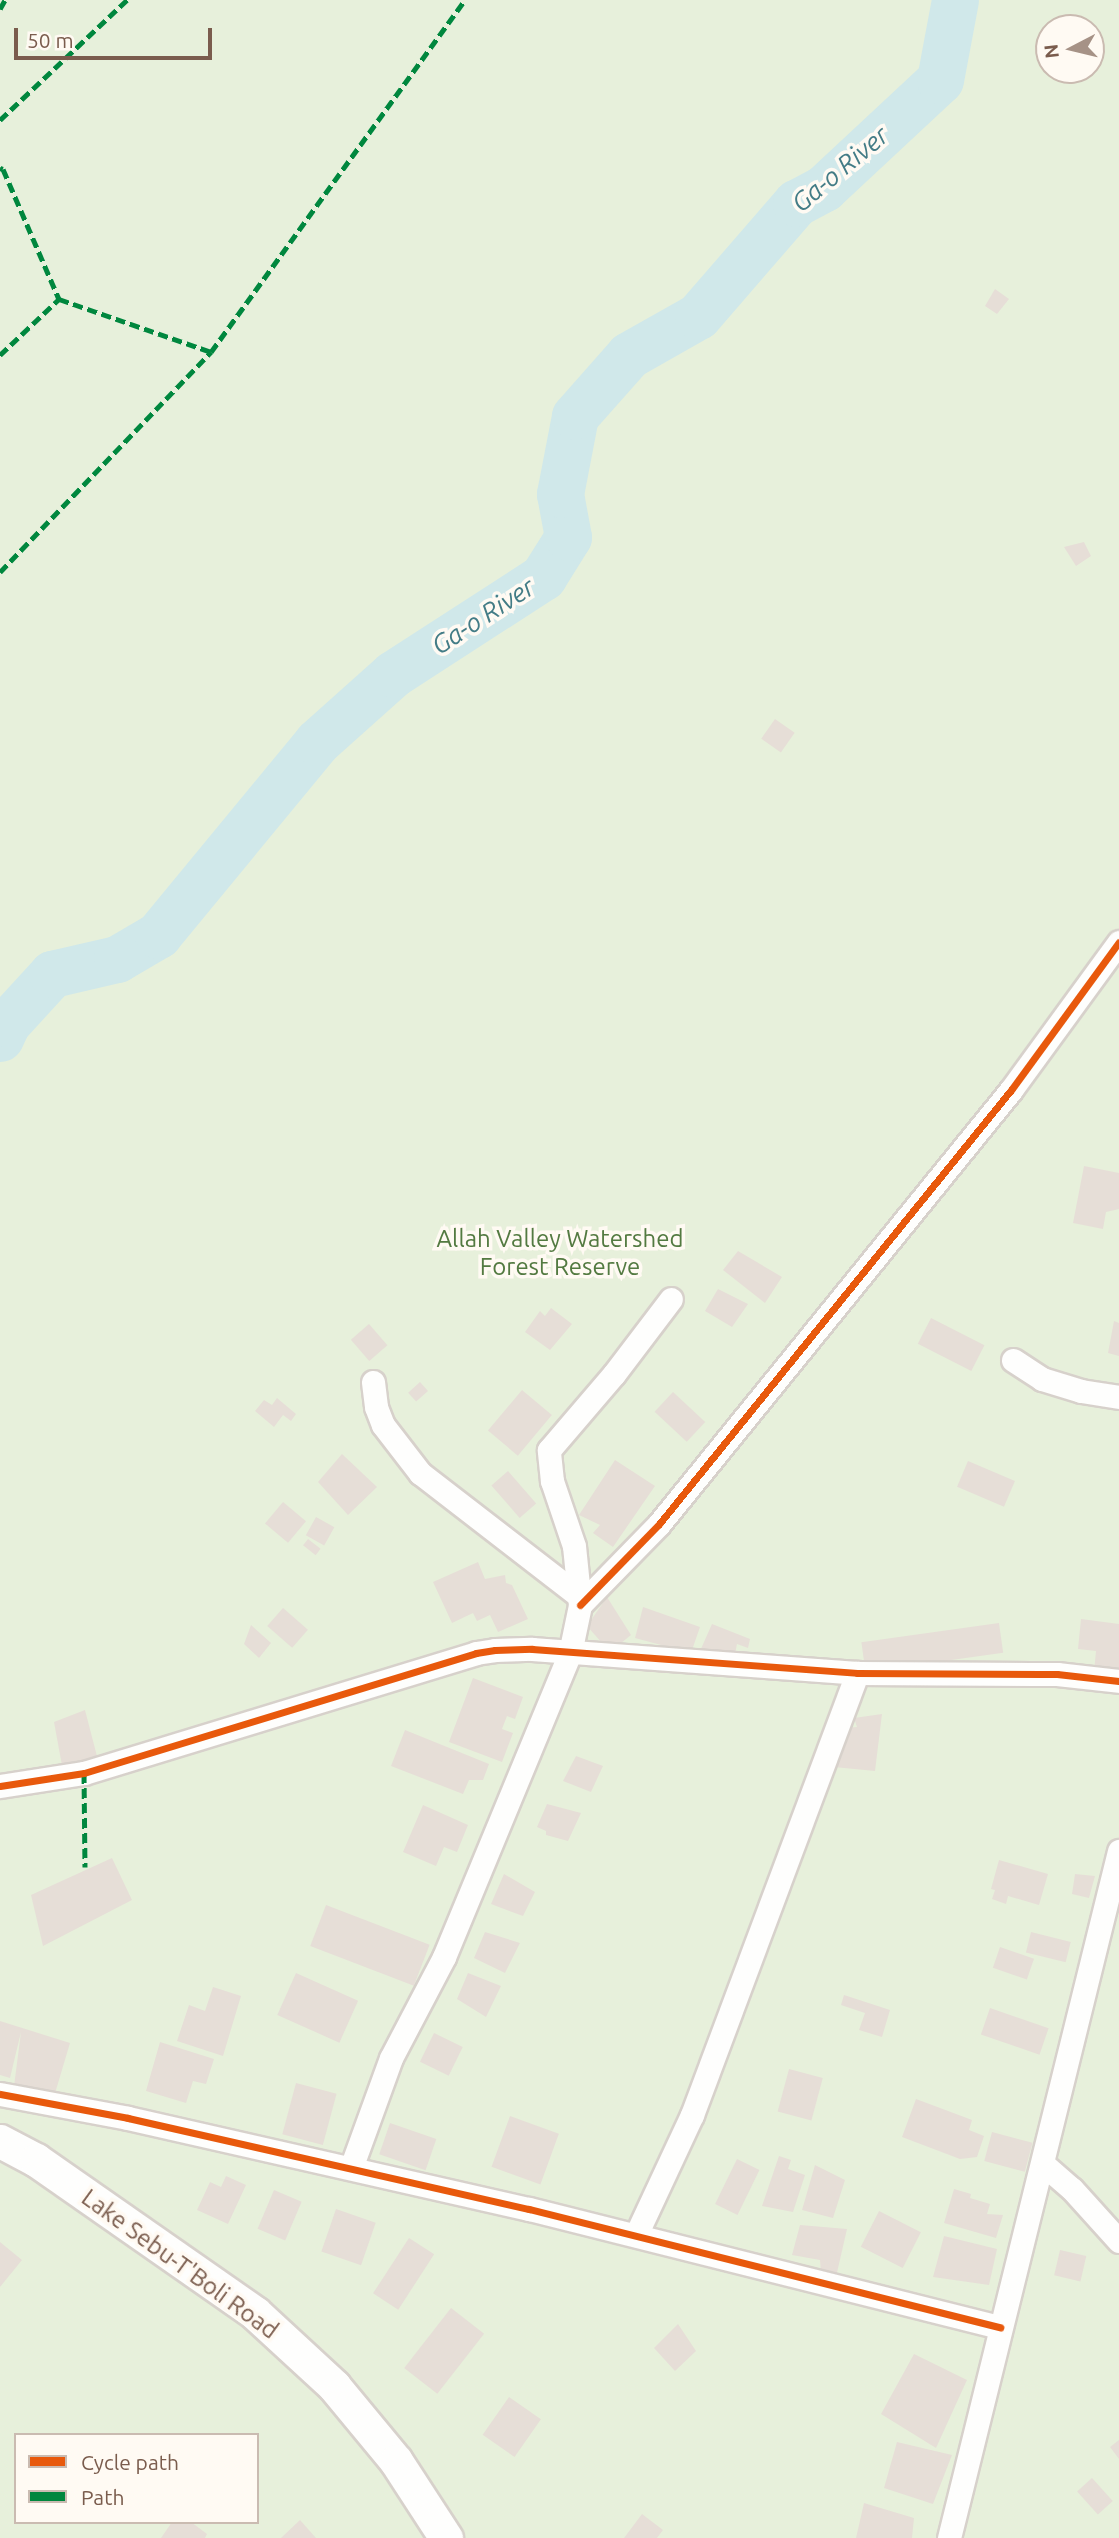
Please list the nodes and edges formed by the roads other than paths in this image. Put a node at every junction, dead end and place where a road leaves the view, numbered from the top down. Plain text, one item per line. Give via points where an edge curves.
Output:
1 (1119, 942) edge
2 (671, 1299) dead end
3 (1013, 1360) dead end
4 (373, 1382) dead end
5 (1119, 1397) edge
6 (579, 1600) junction
7 (570, 1653) junction
8 (857, 1673) junction
9 (1119, 1681) edge
10 (0, 1786) edge
11 (1119, 1852) edge
12 (0, 2094) edge
13 (0, 2141) edge
14 (1043, 2164) junction
15 (351, 2168) junction
16 (636, 2235) junction
17 (1119, 2241) edge
18 (1000, 2327) junction
19 (446, 2538) edge
20 (949, 2538) edge

1 - 6 street via 1011,1090 677,1502
2 - 6 street via 549,1450 550,1473 574,1546
3 - 5 street via 1042,1379
4 - 6 street via 383,1425 420,1473
6 - 7 street
7 - 8 street
7 - 10 street via 532,1649 476,1653 95,1770
7 - 15 street via 444,1956 391,2059
8 - 9 street via 1058,1674
8 - 16 street via 692,2115
11 - 14 street
12 - 15 street
13 - 19 main road, Lake Sebu-T'Boli Road via 36,2161 255,2313 334,2386 396,2461
14 - 17 street
14 - 18 street
15 - 16 street
16 - 18 street
18 - 20 street

